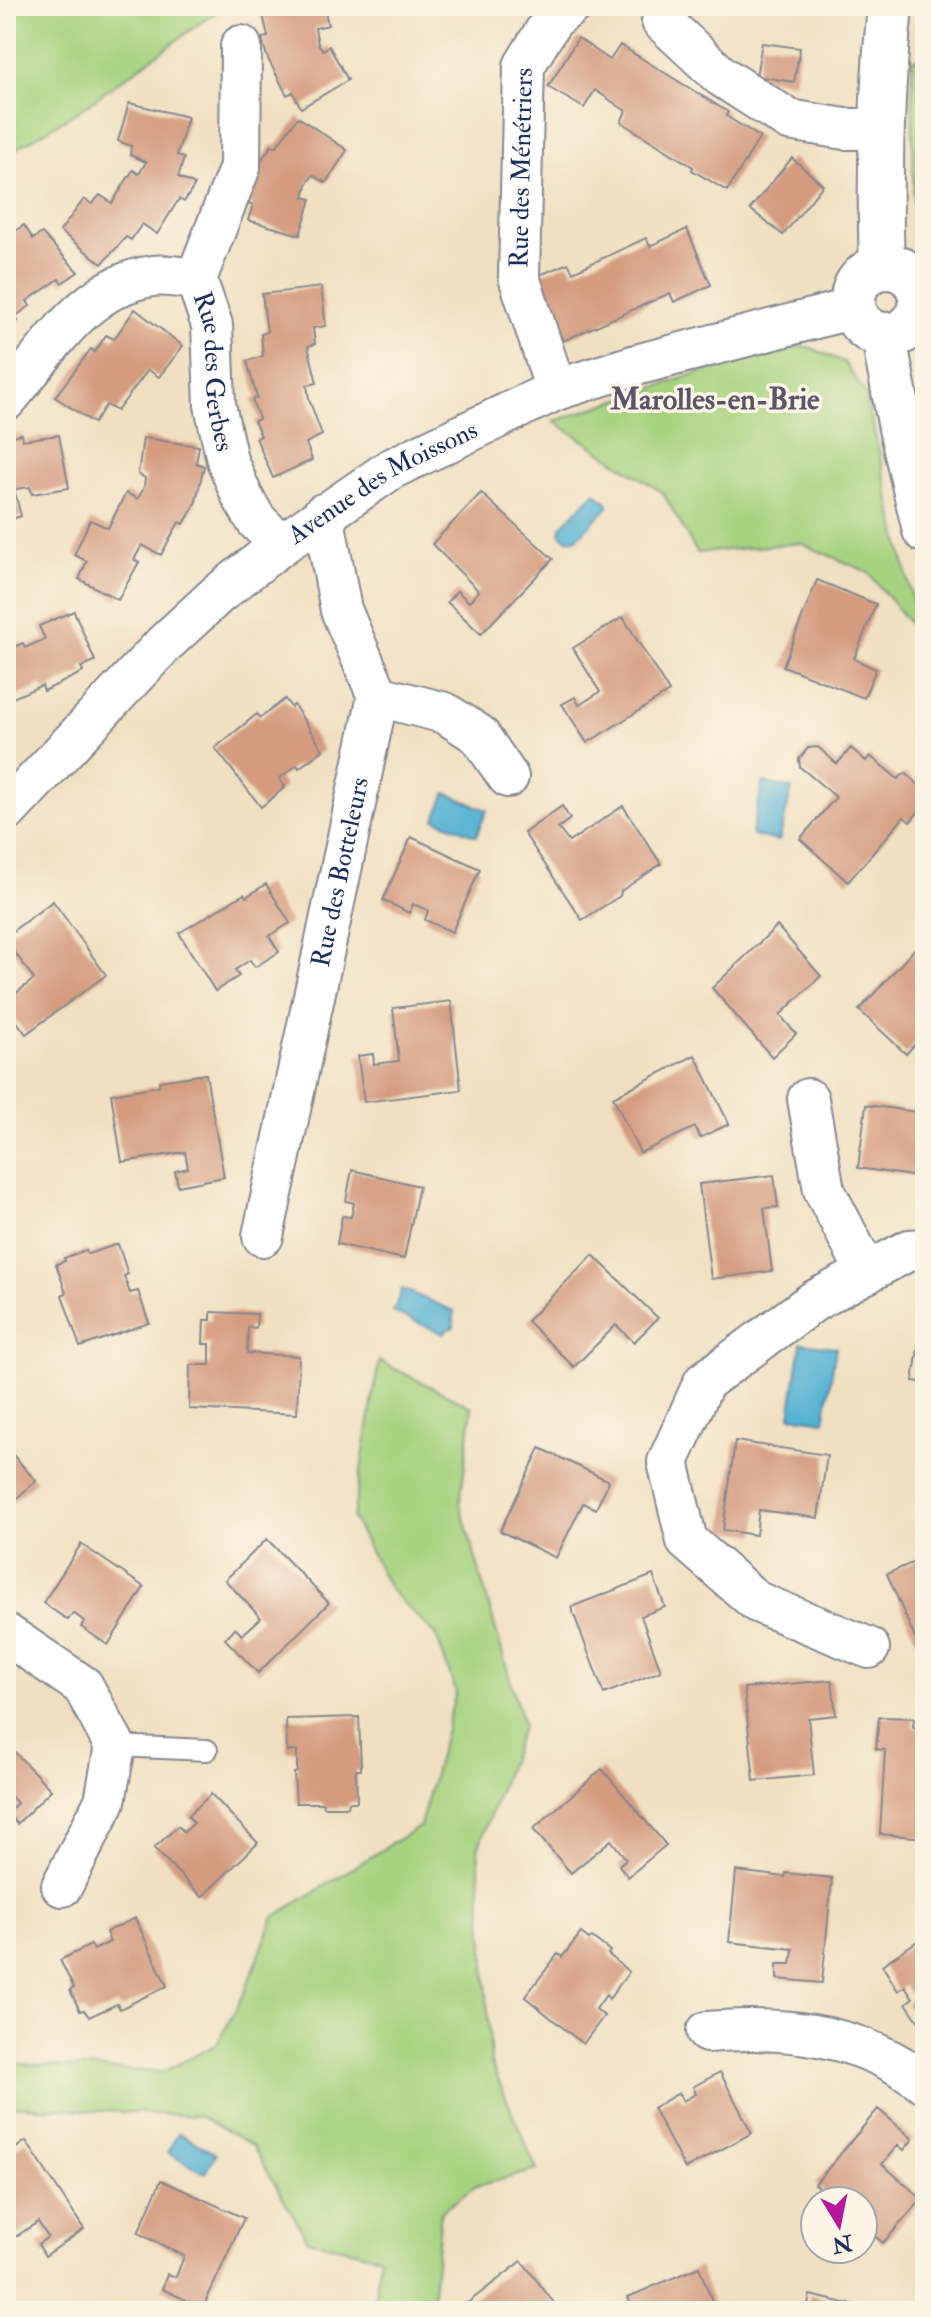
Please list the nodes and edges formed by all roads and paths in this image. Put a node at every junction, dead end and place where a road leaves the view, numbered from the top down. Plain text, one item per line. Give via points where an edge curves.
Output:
1 (570, 6) edge
2 (890, 6) edge
3 (655, 11) edge
4 (241, 46) dead end
5 (881, 129) junction
6 (882, 267) junction
7 (196, 279) junction
8 (922, 290) edge
9 (854, 308) junction
10 (887, 335) junction
11 (556, 390) junction
12 (6, 400) edge
13 (323, 514) junction
14 (925, 530) edge
15 (281, 545) junction
16 (378, 696) junction
17 (508, 777) dead end
18 (6, 812) edge
19 (808, 1099) dead end
20 (263, 1236) dead end
21 (925, 1249) edge
22 (867, 1273) junction
23 (6, 1634) edge
24 (869, 1648) dead end
25 (115, 1746) junction
26 (207, 1750) dead end
27 (62, 1886) dead end
28 (707, 2032) dead end
29 (925, 2083) edge

1 - 11 street, Rue des Ménétriers via 552,20 524,66 519,277
2 - 5 street
3 - 5 street via 721,76 789,120
4 - 7 street via 240,167
5 - 6 street
6 - 8 street via 901,269
6 - 9 street via 863,277
7 - 12 street, Rue des Gerbes via 154,276 112,288 82,308
7 - 15 street, Rue des Gerbes via 212,325 215,405 227,460 256,520
8 - 10 street via 915,321
9 - 10 street via 866,327
9 - 11 street, Avenue des Moissons
10 - 14 street via 901,428
11 - 13 street, Avenue des Moissons via 391,469
13 - 15 street, Avenue des Moissons
13 - 16 street via 341,610
15 - 18 street, Avenue des Moissons via 165,643
16 - 17 street via 445,713 479,735
16 - 20 street, Rue des Botteleurs
19 - 22 street via 824,1190
21 - 22 street via 909,1250
22 - 24 street via 814,1301 704,1382 668,1462 687,1541 757,1602
23 - 25 street via 83,1686
25 - 26 lane
25 - 27 street via 105,1801
28 - 29 street via 770,2030 856,2044

